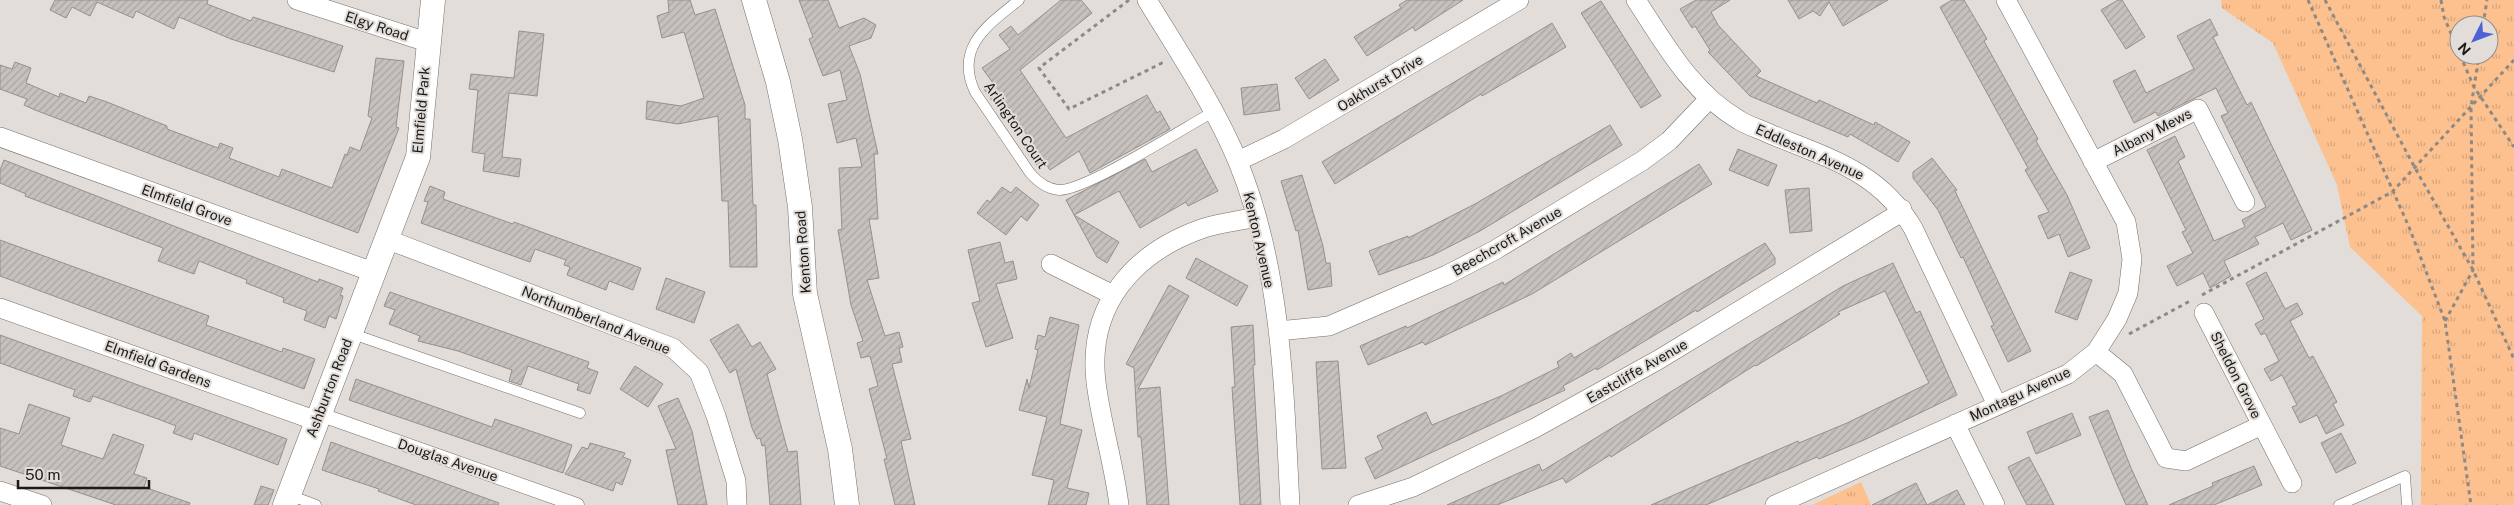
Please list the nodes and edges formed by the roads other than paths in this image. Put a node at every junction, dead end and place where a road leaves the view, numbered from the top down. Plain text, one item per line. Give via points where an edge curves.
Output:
1 (297, 0) edge
2 (433, 0) edge
3 (754, 0) edge
4 (1020, 0) edge
5 (1147, 0) edge
6 (1519, 0) edge
7 (1636, 0) edge
8 (2006, 0) edge
9 (428, 42) junction
10 (1708, 98) junction
11 (1212, 112) junction
12 (0, 138) edge
13 (1238, 162) junction
14 (2093, 162) junction
15 (2245, 202) dead end
16 (1902, 210) junction
17 (1256, 217) junction
18 (386, 238) junction
19 (1051, 264) dead end
20 (373, 272) junction
21 (1113, 296) junction
22 (0, 308) edge
23 (2213, 318) dead end
24 (1278, 331) junction
25 (350, 333) junction
26 (2096, 352) junction
27 (1997, 405) junction
28 (580, 413) dead end
29 (318, 417) junction
30 (1955, 424) junction
31 (2262, 425) junction
32 (2290, 470) dead end
33 (0, 491) edge
34 (287, 500) edge
35 (42, 505) edge
36 (316, 505) edge
37 (576, 505) edge
38 (736, 505) edge
39 (847, 505) edge
40 (1119, 505) edge
41 (1290, 505) edge
42 (1358, 505) edge
43 (1774, 505) edge
44 (1995, 505) edge
45 (2339, 505) edge
46 (2407, 505) edge

1 - 9 street, Elgy Road
2 - 9 street, Elmfield Park
3 - 39 street, Kenton Road via 778,82 790,139 800,207 805,294 840,449
4 - 11 lane, Arlington Court via 983,29 970,57 969,79 1030,173 1040,183 1058,190 1085,183
5 - 11 street, Kenton Avenue
6 - 13 street, Oakhurst Drive via 1284,139
7 - 10 street, Eddleston Avenue via 1683,72
8 - 14 street, Montagu Avenue
9 - 18 street, Elmfield Park via 418,157
10 - 16 street, Eddleston Avenue via 1739,120 1860,172 1884,190
10 - 24 street, Beechcroft Avenue via 1656,151 1495,250 1447,275 1329,326
11 - 13 street, Kenton Avenue
12 - 20 street, Elmfield Grove
13 - 17 street, Kenton Avenue
14 - 15 street, Albany Mews via 2198,109
14 - 26 street, Montagu Avenue via 2126,222 2132,259 2128,293 2117,319
16 - 27 street, Eddleston Avenue
16 - 42 street, Eastcliffe Avenue via 1658,360 1535,428 1413,487
17 - 21 street via 1205,228 1164,246 1133,268
17 - 24 street, Kenton Avenue
18 - 20 street, Elmfield Park
18 - 38 street, Northumberland Avenue via 673,348 699,372 736,481
19 - 21 street
20 - 25 street, Ashburton Road
21 - 40 street via 1103,314 1095,356 1096,381
22 - 29 street, Elmfield Gardens
23 - 31 street, Sheldon Grove
24 - 41 street, Kenton Avenue
25 - 28 lane
25 - 29 street, Ashburton Road
26 - 27 street, Montagu Avenue via 2068,374
26 - 31 street, Sheldon Grove via 2123,374 2166,458 2186,461
27 - 30 street, Montagu Avenue
29 - 34 street, Ashburton Road
29 - 37 street, Douglas Avenue
30 - 43 street, Montagu Avenue
30 - 44 street
31 - 32 street, Sheldon Grove
33 - 35 street
34 - 36 lane
45 - 46 lane via 2405,476

